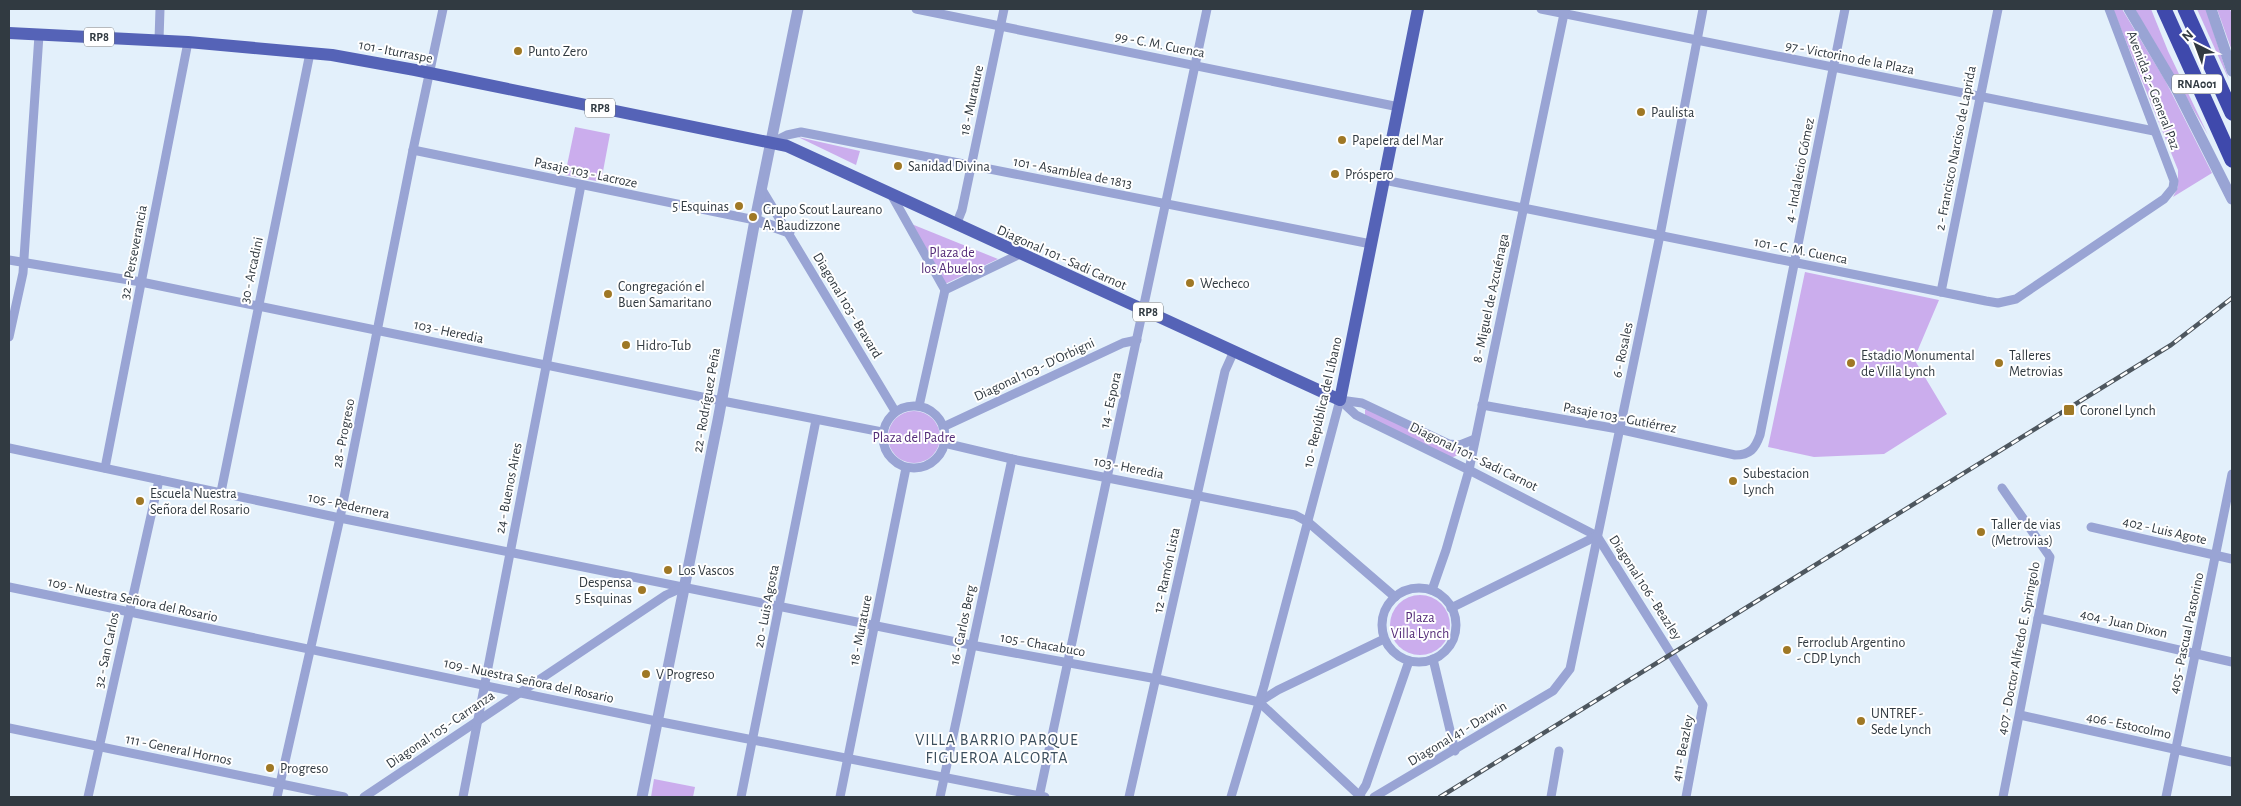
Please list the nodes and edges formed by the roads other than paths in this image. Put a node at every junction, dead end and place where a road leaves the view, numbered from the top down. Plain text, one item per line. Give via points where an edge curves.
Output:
1 (160, 9) edge
2 (443, 9) edge
3 (798, 9) edge
4 (916, 9) edge
5 (1004, 9) edge
6 (1207, 9) edge
7 (1418, 9) edge
8 (1541, 9) edge
9 (1703, 9) edge
10 (1845, 9) edge
11 (1998, 9) edge
12 (2109, 9) edge
13 (2129, 9) edge
14 (2164, 9) edge
15 (2185, 9) edge
16 (2211, 9) edge
17 (1565, 11) edge
18 (1000, 26) junction
19 (9, 33) edge
20 (39, 35) junction
21 (1697, 39) junction
22 (159, 40) junction
23 (188, 42) junction
24 (310, 53) junction
25 (1195, 65) junction
26 (1833, 68) junction
27 (2232, 71) edge
28 (428, 72) junction
29 (1979, 96) junction
30 (1398, 106) junction
31 (2232, 113) edge
32 (2154, 131) junction
33 (771, 143) junction
34 (412, 150) junction
35 (2232, 159) edge
36 (971, 167) junction
37 (1384, 180) junction
38 (2174, 181) joint
39 (581, 185) junction
40 (761, 188) junction
41 (890, 194) junction
42 (2232, 199) edge
43 (1165, 204) junction
44 (1522, 208) junction
45 (755, 220) junction
46 (956, 225) junction
47 (788, 232) junction
48 (1660, 236) junction
49 (1371, 244) junction
50 (1020, 254) junction
51 (9, 260) edge
52 (24, 262) junction
53 (1796, 262) junction
54 (141, 282) junction
55 (945, 290) junction
56 (1941, 292) junction
57 (258, 306) junction
58 (1144, 310) junction
59 (378, 331) junction
60 (9, 337) edge
61 (1137, 340) junction
62 (1234, 351) junction
63 (546, 366) junction
64 (1340, 400) junction
65 (722, 401) junction
66 (1482, 405) junction
67 (919, 406) junction
68 (896, 411) junction
69 (816, 420) junction
70 (944, 426) junction
71 (1618, 429) junction
72 (882, 432) junction
73 (1475, 439) junction
74 (944, 444) junction
75 (9, 448) edge
76 (1751, 452) joint
77 (1012, 459) junction
78 (105, 468) junction
79 (906, 468) junction
80 (1469, 470) junction
81 (2232, 474) edge
82 (1107, 477) junction
83 (159, 480) junction
84 (2002, 488) dead end
85 (221, 492) junction
86 (1197, 494) junction
87 (340, 518) junction
88 (1308, 522) junction
89 (2091, 527) dead end
90 (1597, 536) junction
91 (510, 552) junction
92 (2217, 556) junction
93 (2232, 559) edge
94 (9, 587) edge
95 (684, 587) junction
96 (1432, 590) junction
97 (1395, 597) junction
98 (780, 606) junction
99 (1452, 608) junction
100 (128, 613) junction
101 (2038, 618) junction
102 (875, 626) junction
103 (1384, 639) junction
104 (971, 645) junction
105 (311, 649) junction
106 (1671, 652) joint
107 (2196, 655) junction
108 (1433, 659) junction
109 (1409, 661) junction
110 (2232, 662) edge
111 (1068, 663) junction
112 (1157, 679) junction
113 (484, 685) junction
114 (1553, 691) joint
115 (519, 692) junction
116 (1259, 702) junction
117 (2020, 714) junction
118 (478, 719) junction
119 (656, 721) junction
120 (9, 728) edge
121 (753, 739) junction
122 (100, 747) junction
123 (2175, 749) junction
124 (1454, 751) junction
125 (1559, 751) dead end
126 (848, 757) junction
127 (2232, 762) edge
128 (944, 778) junction
129 (280, 784) junction
130 (88, 797) edge
131 (277, 797) edge
132 (344, 797) edge
133 (364, 797) edge
134 (464, 797) edge
135 (642, 797) edge
136 (741, 797) edge
137 (840, 797) edge
138 (940, 797) edge
139 (1041, 797) edge
140 (1129, 797) edge
141 (1231, 797) edge
142 (1360, 797) edge
143 (1374, 797) edge
144 (1551, 797) edge
145 (1686, 797) edge
146 (2003, 797) edge
147 (2166, 797) edge

1 - 22 street
2 - 28 street, 28 - Progreso
3 - 33 street, 22 - Rodríguez Peña
4 - 18 street, 99 - C. M. Cuenca
5 - 18 street, 18 - Murature
6 - 25 street, 14 - Espora
7 - 30 main road, 10 - República del Líbano
8 - 17 street, 97 - Victorino de la Plaza
9 - 21 street, 6 - Rosales
10 - 26 street, 4 - Indalecio Gómez
11 - 29 street, 2 - Francisco Narciso de Laprida
12 - 32 street, Avenida 2 - General Paz
13 - 42 street via 2177,90
14 - 35 highway, RNA001
15 - 31 highway, RNA001
16 - 27 street
17 - 21 street, 97 - Victorino de la Plaza
17 - 44 street, 8 - Miguel de Azcuénaga
18 - 25 street, 99 - C. M. Cuenca
18 - 36 street, 18 - Murature
19 - 20 main road, 101 - Iturraspe / RP8
20 - 22 main road, 101 - Iturraspe / RP8
20 - 52 street
21 - 26 street, 97 - Victorino de la Plaza
21 - 48 street, 6 - Rosales
22 - 23 main road, 101 - Iturraspe / RP8
23 - 24 main road, 101 - Iturraspe / RP8
23 - 54 street, 32 - Perseverancia
24 - 28 main road, 101 - Iturraspe / RP8
24 - 57 street, 30 - Arcadini
25 - 30 street, 99 - C. M. Cuenca
25 - 43 street, 14 - Espora
26 - 29 street, 97 - Victorino de la Plaza
26 - 53 street, 4 - Indalecio Gómez
28 - 33 main road, 101 - Iturraspe / RP8
28 - 34 street, 28 - Progreso
29 - 32 street, 97 - Victorino de la Plaza
29 - 56 street, 2 - Francisco Narciso de Laprida
30 - 37 main road, 10 - República del Líbano
32 - 38 street, Avenida 2 - General Paz
33 - 36 street, 101 - Asamblea de 1813 via 801,132
33 - 40 street, 22 - Rodríguez Peña
33 - 41 main road, Diagonal 101 - Sadi Carnot / RP8 via 796,150
34 - 39 street, Pasaje 103 - Lacroze
34 - 59 street, 28 - Progreso
36 - 43 street, 101 - Asamblea de 1813
36 - 46 street, 18 - Murature
37 - 44 street, 101 - C. M. Cuenca
37 - 49 main road, 10 - República del Líbano
38 - 56 street, 101 - C. M. Cuenca via 2164,200 2016,299 1998,303
39 - 45 street, Pasaje 103 - Lacroze
39 - 63 street, 24 - Buenos Aires
40 - 45 street, 22 - Rodríguez Peña
40 - 47 street, Diagonal 103 - Bravard
41 - 46 main road, Diagonal 101 - Sadi Carnot / RP8
41 - 55 street
43 - 49 street, 101 - Asamblea de 1813
43 - 58 street, 14 - Espora
44 - 48 street, 101 - C. M. Cuenca
44 - 66 street, 8 - Miguel de Azcuénaga
45 - 47 street
45 - 65 street, 22 - Rodríguez Peña
46 - 50 main road, Diagonal 101 - Sadi Carnot / RP8
47 - 68 street, Diagonal 103 - Bravard
48 - 53 street, 101 - C. M. Cuenca
48 - 71 street, 6 - Rosales
49 - 64 main road, 10 - República del Líbano
50 - 55 street
50 - 58 main road, Diagonal 101 - Sadi Carnot / RP8
51 - 52 street, 103 - Heredia
52 - 54 street, 103 - Heredia
52 - 60 street
53 - 56 street, 101 - C. M. Cuenca
53 - 76 street, 4 - Indalecio Gómez via 1760,435
54 - 57 street, 103 - Heredia
54 - 78 street, 32 - Perseverancia
55 - 67 street
57 - 59 street, 103 - Heredia
57 - 85 street, 30 - Arcadini
58 - 61 street, 14 - Espora
58 - 62 main road, Diagonal 101 - Sadi Carnot / RP8
59 - 63 street, 103 - Heredia
59 - 87 street, 28 - Progreso
61 - 70 street, Diagonal 103 - D'Orbigni via 1123,343
61 - 82 street, 14 - Espora
62 - 64 main road, Diagonal 101 - Sadi Carnot / RP8
62 - 86 street, 12 - Ramón Lista via 1225,370
63 - 65 street, 103 - Heredia
63 - 91 street, 24 - Buenos Aires
64 - 73 street, Diagonal 101 - Sadi Carnot via 1362,403 1449,444 1460,445
64 - 80 street, Diagonal 101 - Sadi Carnot via 1356,415
64 - 88 street, 10 - República del Líbano
65 - 69 street, 103 - Heredia
65 - 95 street, 22 - Rodríguez Peña
66 - 71 street, Pasaje 103 - Gutiérrez
66 - 73 street, 8 - Miguel de Azcuénaga
67 - 68 street
67 - 70 street via 934,413
68 - 72 street
69 - 72 street, 103 - Heredia
69 - 98 street, 20 - Luis Agosta
70 - 74 street
71 - 76 street, Pasaje 103 - Gutiérrez via 1734,455
71 - 90 street, 6 - Rosales
72 - 79 street via 885,450
73 - 80 street, 8 - Miguel de Azcuénaga
74 - 77 street, 103 - Heredia
74 - 79 street via 938,457 926,466
75 - 78 street, 105 - Pedernera
77 - 82 street, 103 - Heredia
77 - 104 street, 16 - Carlos Berg
78 - 83 street, 105 - Pedernera
79 - 102 street, 18 - Murature
80 - 90 street, Diagonal 101 - Sadi Carnot
80 - 96 street, 8 - Miguel de Azcuénaga
81 - 92 street, 405 - Pascual Pastorino
82 - 86 street, 103 - Heredia
82 - 111 street, 14 - Espora
83 - 85 street, 105 - Pedernera
83 - 100 street, 32 - San Carlos
84 - 101 street, 407 - Doctor Alfredo E. Springolo via 2050,557
85 - 87 street, 105 - Pedernera
86 - 88 street, 103 - Heredia via 1295,515
86 - 112 street, 12 - Ramón Lista
87 - 91 street, 105 - Pedernera
87 - 105 street, 28 - Progreso
88 - 97 street, 103 - Heredia
88 - 116 street, 10 - República del Líbano
89 - 92 street, 402 - Luis Agote
90 - 99 street
90 - 106 street, Diagonal 106 - Beazley
90 - 114 street, 6 - Rosales via 1570,669
91 - 95 street, 105 - Pedernera
91 - 113 street, 24 - Buenos Aires
92 - 93 street, 402 - Luis Agote
92 - 107 street, 405 - Pascual Pastorino
94 - 100 street, 109 - Nuestra Señora del Rosario
95 - 98 street, 105 - Chacabuco
95 - 115 street, Diagonal 105 - Carranza via 666,595
95 - 119 street, 22 - Rodríguez Peña
96 - 97 street via 1410,589
96 - 99 street
97 - 103 street via 1385,609 1382,620
98 - 102 street, 105 - Chacabuco
98 - 121 street, 20 - Luis Agosta
99 - 108 street via 1456,621 1454,638 1444,652
100 - 105 street, 109 - Nuestra Señora del Rosario
100 - 122 street, 32 - San Carlos
101 - 107 street, 404 - Juan Dixon
101 - 117 street, 407 - Doctor Alfredo E. Springolo
102 - 104 street, 105 - Chacabuco
102 - 126 street, 18 - Murature
103 - 109 street via 1391,650
103 - 116 street
104 - 111 street, 105 - Chacabuco
104 - 128 street, 16 - Carlos Berg
105 - 113 street, 109 - Nuestra Señora del Rosario
105 - 129 street, 28 - Progreso
106 - 145 street, 411 - Beazley via 1703,705
107 - 110 street, 404 - Juan Dixon
107 - 123 street, 405 - Pascual Pastorino
108 - 109 street
108 - 124 street
109 - 142 street
111 - 112 street, 105 - Chacabuco
111 - 139 street, 14 - Espora
112 - 116 street, 105 - Chacabuco
112 - 140 street, 12 - Ramón Lista
113 - 115 street, 109 - Nuestra Señora del Rosario
113 - 118 street, 24 - Buenos Aires
114 - 124 street, Diagonal 41 - Darwin
115 - 118 street, Diagonal 105 - Carranza
115 - 119 street, 109 - Nuestra Señora del Rosario
116 - 141 street, 10 - República del Líbano
116 - 142 street
117 - 123 street, 406 - Estocolmo
117 - 146 street, 407 - Doctor Alfredo E. Springolo
118 - 133 street, Diagonal 105 - Carranza
118 - 134 street, 24 - Buenos Aires
119 - 121 street, 109 - Nuestra Señora del Rosario
119 - 135 street, 22 - Rodríguez Peña
120 - 122 street, 111 - General Hornos
121 - 126 street, 109 - Nuestra Señora del Rosario
121 - 136 street, 20 - Luis Agosta
122 - 129 street, 111 - General Hornos
122 - 130 street, 32 - San Carlos
123 - 127 street, 406 - Estocolmo
123 - 147 street, 405 - Pascual Pastorino
124 - 143 street, Diagonal 41 - Darwin
125 - 144 street
126 - 128 street, 109 - Nuestra Señora del Rosario
126 - 137 street, 18 - Murature
128 - 138 street, 16 - Carlos Berg
128 - 139 street, 109 - Nuestra Señora del Rosario
129 - 131 street, 28 - Progreso
129 - 132 street, 111 - General Hornos

